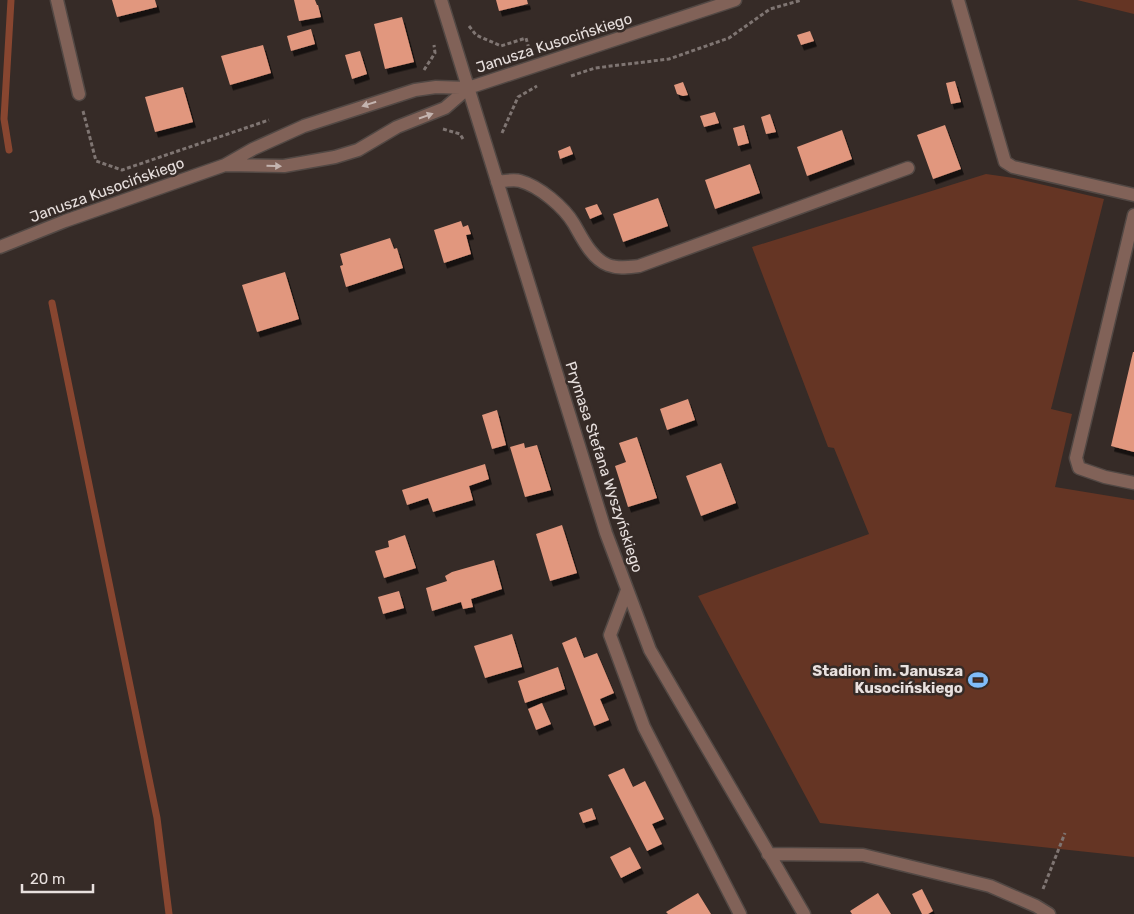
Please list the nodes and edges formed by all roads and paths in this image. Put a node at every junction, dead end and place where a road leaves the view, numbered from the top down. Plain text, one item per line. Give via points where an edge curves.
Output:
1 (57, 0) edge
2 (441, 0) edge
3 (735, 0) edge
4 (802, 0) edge
5 (958, 0) edge
6 (567, 77) dead end
7 (468, 88) junction
8 (79, 94) joint
9 (271, 119) dead end
10 (226, 166) junction
11 (908, 168) dead end
12 (497, 182) junction
13 (1134, 195) edge
14 (1134, 215) edge
15 (0, 247) edge
16 (1134, 483) edge
17 (627, 590) junction
18 (1064, 832) dead end
19 (768, 854) junction
20 (1036, 906) junction
21 (740, 914) edge
22 (804, 914) edge
23 (1049, 914) edge

1 - 8 street
2 - 7 street, Prymasa Stefana Wyszyńskiego
3 - 7 street, Janusza Kusocińskiego
4 - 6 path via 770,9 729,38 669,59 594,68
5 - 13 street via 1005,162 1013,167
7 -> 10 street, Janusza Kusocińskiego via 415,90 360,107 270,140
10 -> 7 street, Janusza Kusocińskiego via 284,166 358,150 397,127 445,108
7 - 12 street, Prymasa Stefana Wyszyńskiego
8 - 9 path via 96,161 122,170
10 - 15 street, Janusza Kusocińskiego via 64,221
11 - 12 street via 639,266 623,268 608,265 598,258 550,196 519,180
12 - 17 street, Prymasa Stefana Wyszyńskiego via 606,534
14 - 16 street via 1076,458 1079,468
17 - 19 street, Prymasa Stefana Wyszyńskiego via 650,650
17 - 21 street via 610,635 644,727
18 - 20 path
19 - 20 street via 863,855 990,886
19 - 22 street, Prymasa Stefana Wyszyńskiego
20 - 23 street

